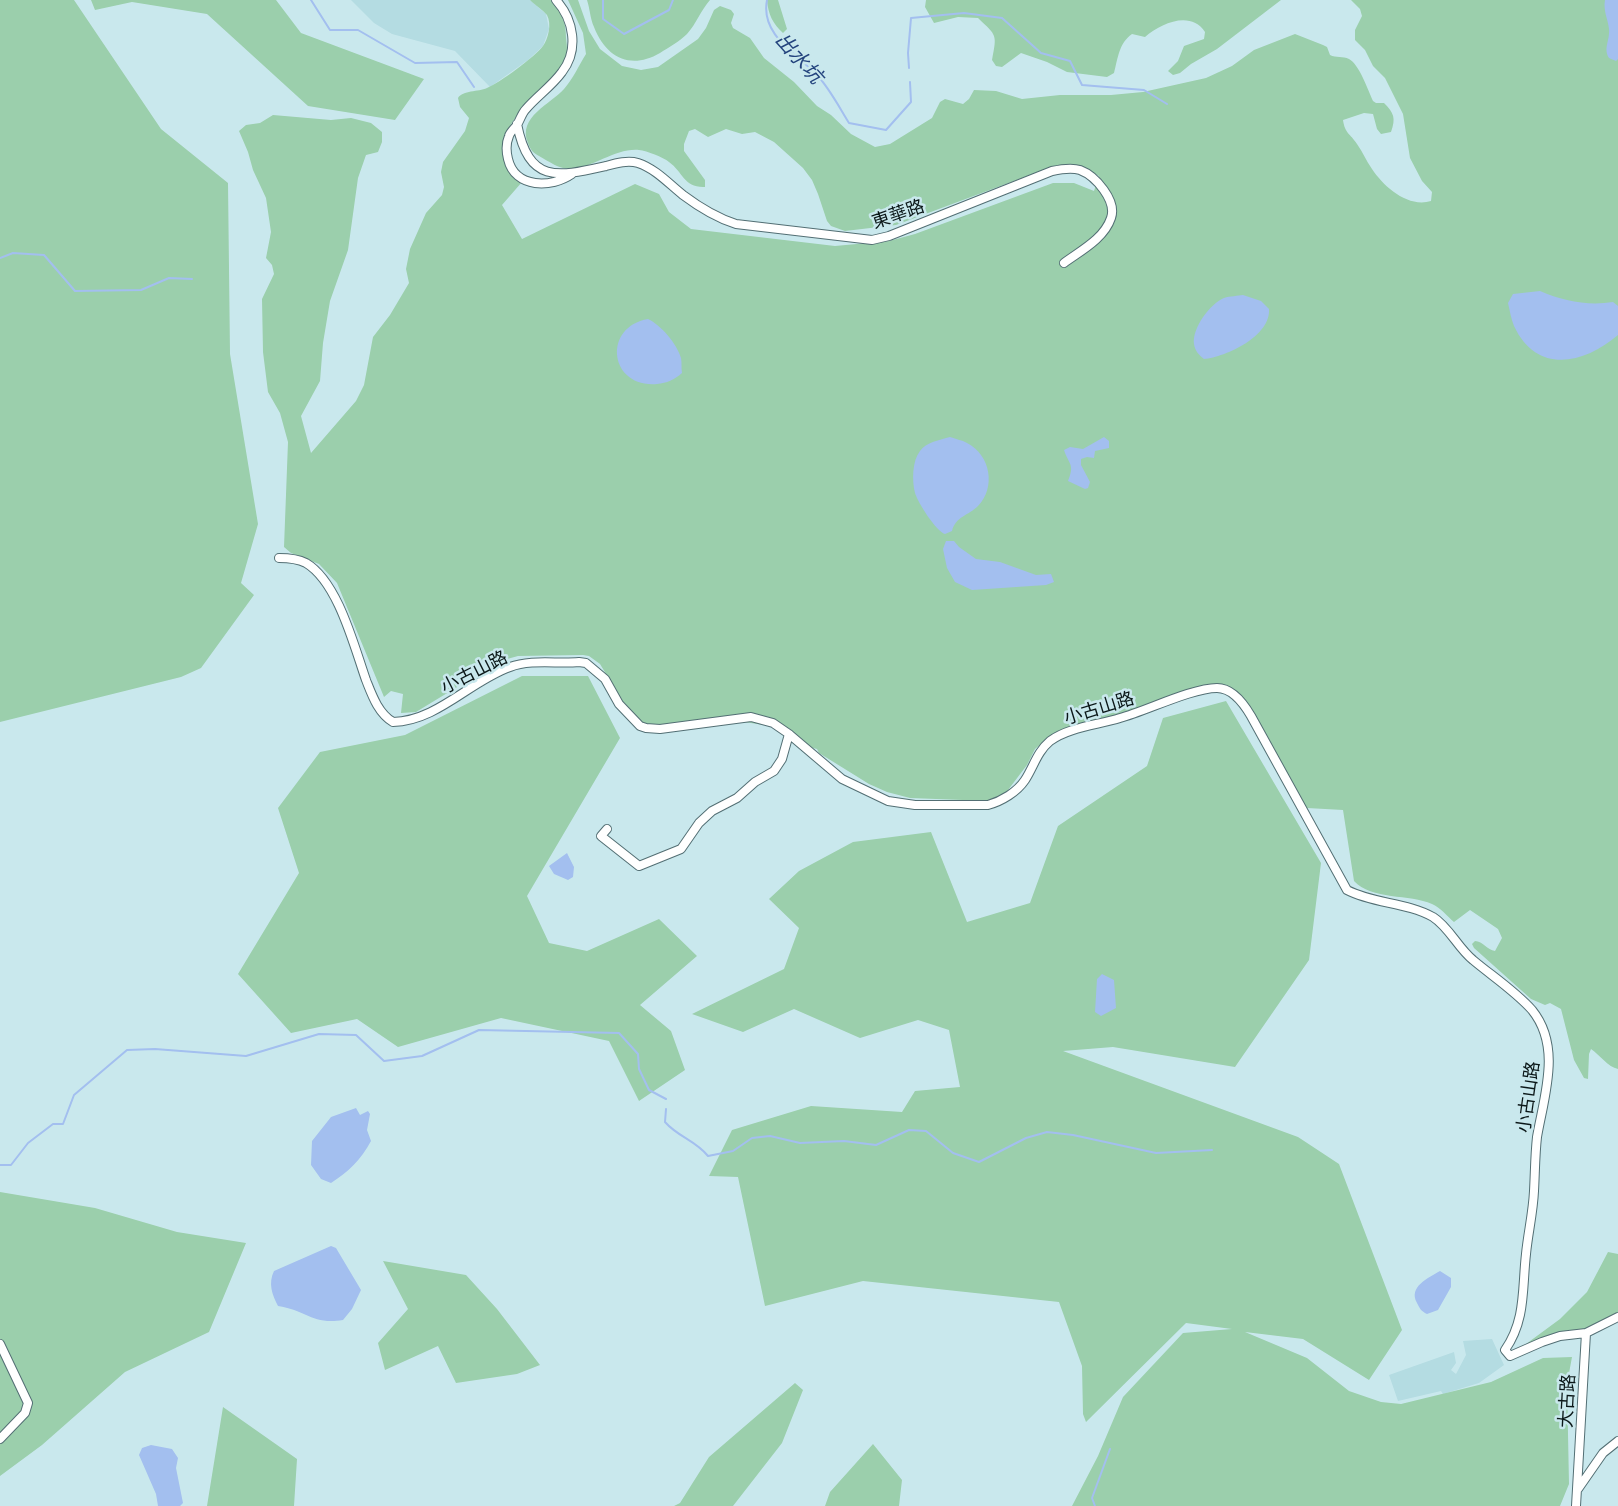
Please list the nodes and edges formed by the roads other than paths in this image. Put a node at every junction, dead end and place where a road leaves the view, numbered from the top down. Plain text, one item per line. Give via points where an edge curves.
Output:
1 (556, 0) edge
2 (517, 124) junction
3 (574, 173) junction
4 (1064, 263) dead end
5 (279, 558) dead end
6 (789, 734) junction
7 (607, 829) dead end
8 (1618, 1317) edge
9 (1586, 1333) junction
10 (0, 1344) edge
11 (0, 1439) edge
12 (1618, 1441) edge
13 (1577, 1490) junction
14 (1576, 1506) edge

1 - 2 street, 東華路 via 571,24 571,54 563,71 525,110
2 - 3 street, 東華路 via 528,157 538,169 554,174
2 - 3 street, 東華路 via 506,150 509,164 519,176 531,183 546,184 562,181
3 - 4 street, 東華路 via 631,161 658,174 708,212 736,224 872,240 1052,171 1082,170 1112,203 1112,217 1103,233
5 - 6 street, 小古山路 via 305,562 330,586 370,689 380,710 393,722 423,716 510,666 579,662 599,673 619,704 646,729 751,717 773,723
6 - 7 street via 774,771 712,811 681,849 639,866 601,836
6 - 9 street, 小古山路 via 842,779 888,801 988,806 1004,799 1025,780 1036,756 1051,741 1078,729 1200,691 1219,688 1243,702 1347,890 1434,918 1469,957 1522,1000 1542,1027 1549,1070 1537,1140 1522,1310 1518,1328 1505,1350 1510,1356 1542,1341
8 - 9 street
9 - 13 street, 大古路
10 - 11 street via 28,1403 25,1413
12 - 13 street via 1603,1453
13 - 14 street, 大古路

